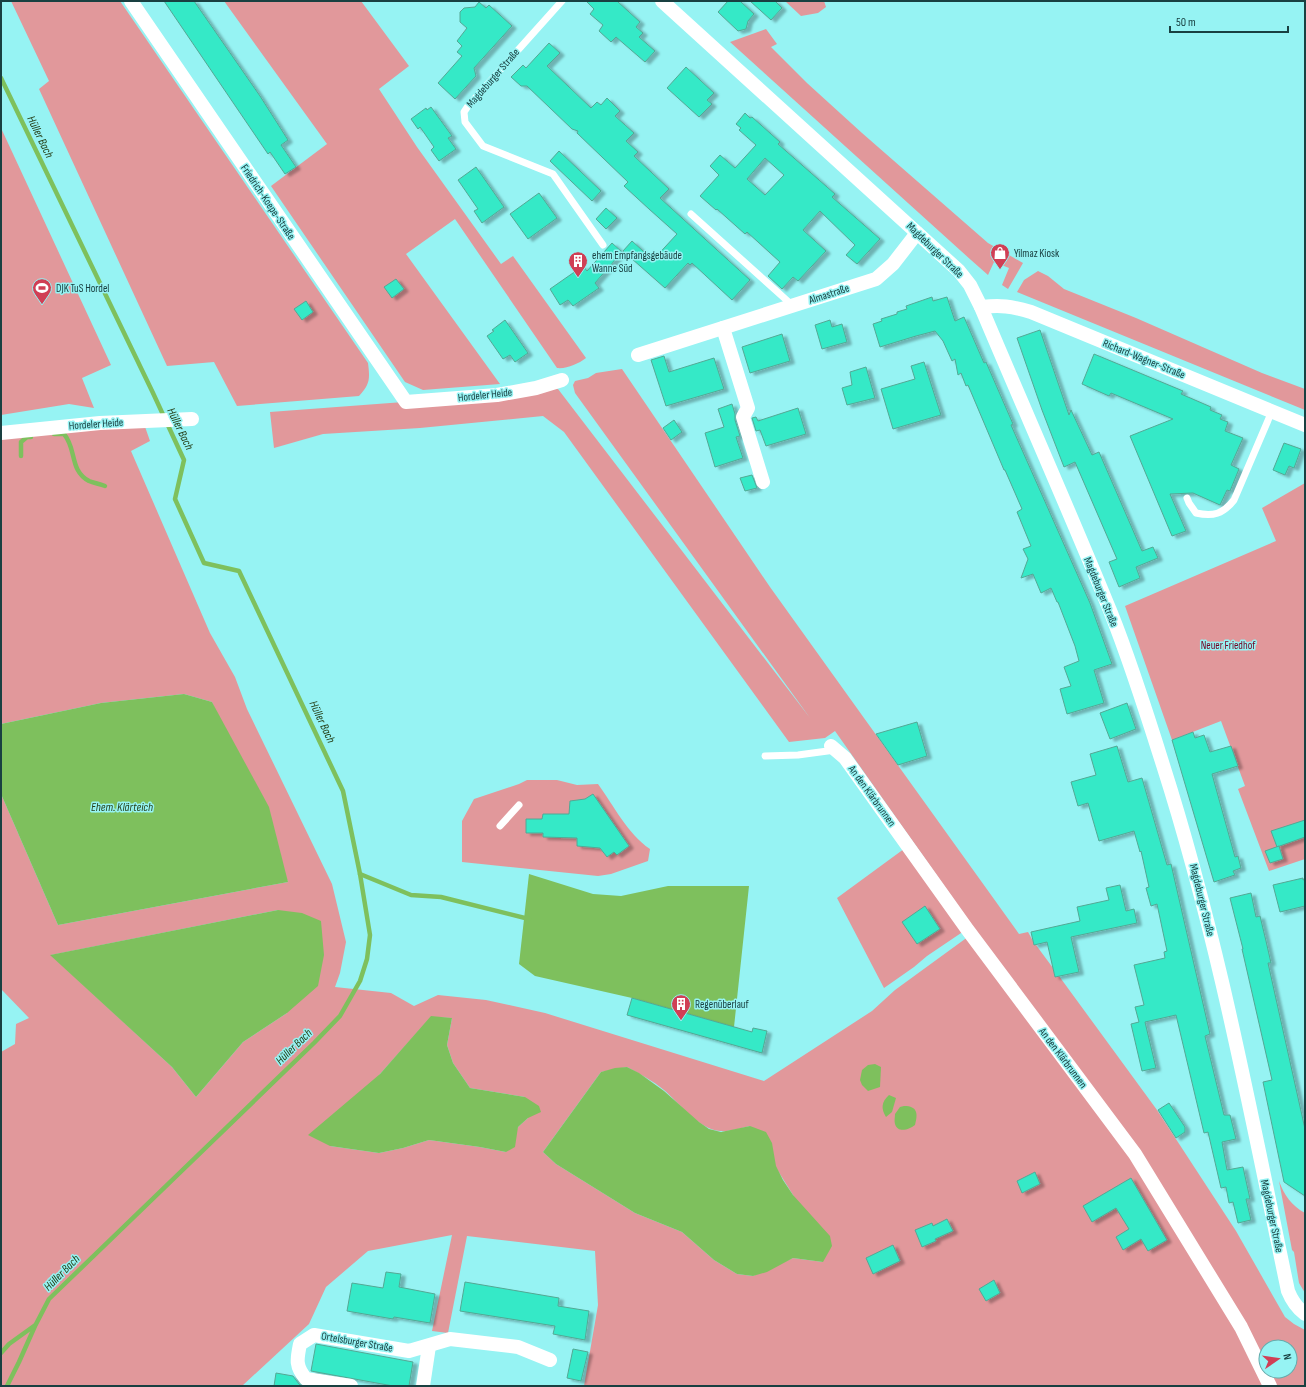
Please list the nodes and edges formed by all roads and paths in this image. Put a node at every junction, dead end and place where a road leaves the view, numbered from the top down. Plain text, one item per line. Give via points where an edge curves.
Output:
1 (131, 1) edge
2 (562, 1) edge
3 (662, 1) edge
4 (691, 214) dead end
5 (917, 233) junction
6 (603, 245) dead end
7 (792, 305) junction
8 (981, 307) junction
9 (723, 328) junction
10 (638, 355) dead end
11 (562, 380) dead end
12 (406, 402) joint
13 (1272, 411) junction
14 (192, 419) dead end
15 (1305, 425) edge
16 (1, 433) edge
17 (763, 482) dead end
18 (1187, 498) dead end
19 (833, 748) joint
20 (765, 756) dead end
21 (519, 805) dead end
22 (500, 826) dead end
23 (1305, 1314) edge
24 (429, 1346) junction
25 (550, 1360) dead end
26 (305, 1382) edge
27 (351, 1386) edge
28 (423, 1386) edge
29 (1270, 1386) edge

1 - 12 street, Friedrich-Koepe-Straße
2 - 6 lane, Magdeburger Straße via 468,106 464,112 465,122 483,146 553,174
3 - 5 street, Magdeburger Straße
4 - 7 lane
5 - 7 street, Almastraße via 893,264 876,279
5 - 8 street, Magdeburger Straße via 959,271 970,285
7 - 9 street, Almastraße
8 - 13 street, Richard-Wagner-Straße via 998,305 1031,312
8 - 23 street, Magdeburger Straße via 1111,615 1164,766 1202,898 1288,1291 1298,1309
9 - 10 street, Almastraße
9 - 17 street via 748,408 743,417
11 - 12 street, Hordeler Heide via 497,395
13 - 15 street, Richard-Wagner-Straße
13 - 18 lane via 1234,500 1227,509 1216,514 1196,513
14 - 16 street, Hordeler Heide via 92,424
19 - 20 lane via 798,755
19 - 29 street, An den Klärbrunnen via 845,758 967,929 1135,1154 1241,1327
21 - 22 lane
24 - 25 street, Ortelsburger Straße via 450,1339 518,1347
24 - 26 street, Ortelsburger Straße via 409,1351 314,1335 300,1344 297,1362
24 - 28 street
26 - 27 street, Ortelsburger Straße

